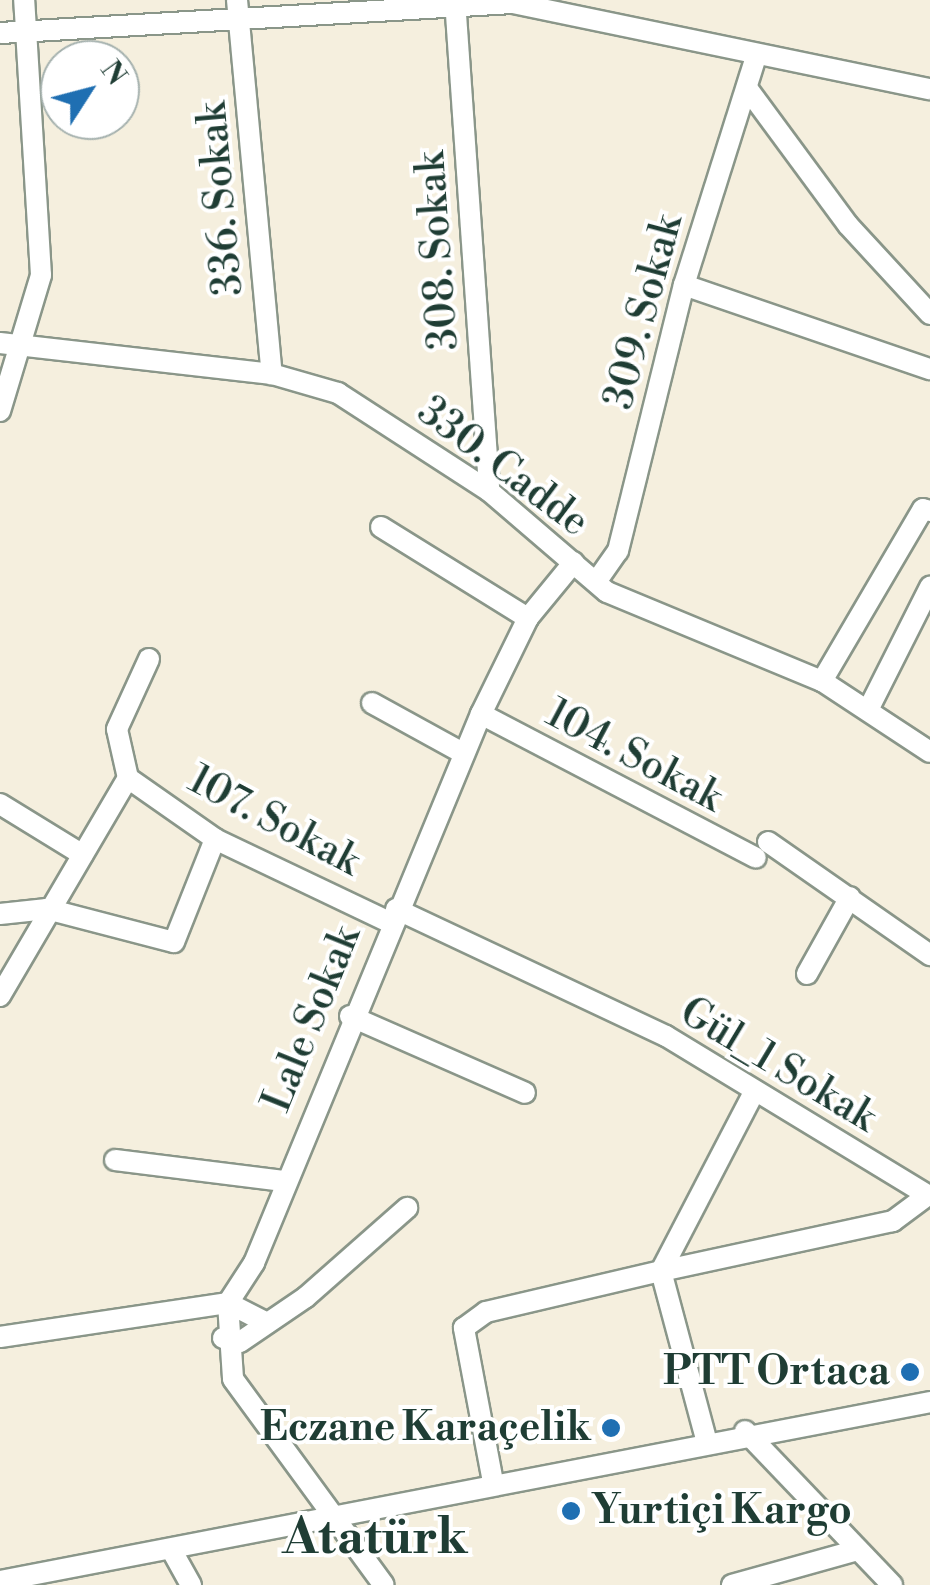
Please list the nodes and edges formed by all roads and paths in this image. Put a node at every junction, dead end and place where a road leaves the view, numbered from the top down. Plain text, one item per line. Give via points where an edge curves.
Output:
1 (24, 0) edge
2 (455, 3) edge
3 (238, 8) edge
4 (593, 9) edge
5 (27, 31) junction
6 (0, 33) edge
7 (756, 56) junction
8 (748, 88) junction
9 (930, 89) edge
10 (684, 284) junction
11 (930, 314) edge
12 (0, 344) edge
13 (27, 346) junction
14 (930, 369) edge
15 (272, 374) junction
16 (0, 410) edge
17 (490, 491) junction
18 (930, 511) edge
19 (381, 527) dead end
20 (574, 562) junction
21 (596, 582) junction
22 (930, 587) edge
23 (528, 618) junction
24 (149, 658) dead end
25 (822, 681) junction
26 (372, 703) dead end
27 (869, 708) junction
28 (481, 714) junction
29 (930, 752) edge
30 (463, 753) junction
31 (128, 778) junction
32 (0, 804) edge
33 (215, 838) junction
34 (83, 855) junction
35 (850, 897) junction
36 (47, 909) junction
37 (0, 914) edge
38 (392, 915) junction
39 (930, 956) edge
40 (807, 974) dead end
41 (0, 996) edge
42 (350, 1016) junction
43 (754, 1092) junction
44 (525, 1093) dead end
45 (115, 1160) dead end
46 (284, 1181) junction
47 (929, 1195) edge
48 (407, 1208) dead end
49 (660, 1272) junction
50 (228, 1304) junction
51 (267, 1324) junction
52 (0, 1337) edge
53 (224, 1338) junction
54 (930, 1401) edge
55 (745, 1431) junction
56 (706, 1439) junction
57 (493, 1482) junction
58 (328, 1516) junction
59 (171, 1549) junction
60 (857, 1550) junction
61 (0, 1581) edge
62 (191, 1585) edge
63 (384, 1585) edge
64 (732, 1585) edge
65 (892, 1585) edge

1 - 5 street
2 - 3 street
2 - 4 street
2 - 17 street, 308. Sokak
3 - 5 street
3 - 15 street, 336. Sokak
4 - 7 street
5 - 6 street
5 - 13 street via 41,275
7 - 8 street, 309. Sokak
7 - 9 street
8 - 10 street, 309. Sokak
8 - 11 street via 848,226
10 - 14 street
10 - 21 street, 309. Sokak via 618,551
12 - 13 street, 330. Cadde
13 - 15 street, 330. Cadde
13 - 16 street
15 - 17 street, 330. Cadde via 338,394
17 - 20 street, 330. Cadde
18 - 25 street
19 - 23 street
20 - 21 street, 330. Cadde
20 - 23 street, Lale Sokak
21 - 25 street, 330. Cadde
22 - 27 street
23 - 28 street, Lale Sokak
24 - 31 street via 117,729
25 - 27 street, 330. Cadde
26 - 30 street
27 - 29 street, 330. Cadde
28 - 30 street, Lale Sokak
28 - 35 street, 104. Sokak
30 - 38 street, Lale Sokak
31 - 33 street, 107. Sokak
31 - 34 street
32 - 34 street
33 - 36 street via 174,942
33 - 38 street, 107. Sokak
34 - 36 street
35 - 39 street, 104. Sokak
35 - 40 street
36 - 37 street
36 - 41 street
38 - 42 street, Lale Sokak
38 - 43 street, Gül_1 Sokak via 666,1036
42 - 44 street
42 - 46 street, Lale Sokak
43 - 47 street, Gül_1 Sokak
43 - 49 street
45 - 46 street
46 - 50 street, Lale Sokak
47 - 49 street, Gül_1 Sokak via 892,1221
48 - 51 street
49 - 56 street
49 - 57 street, Gül_1 Sokak via 486,1312 464,1328
50 - 51 street
50 - 52 street
50 - 53 street, Lale Sokak
51 - 53 street via 240,1342
53 - 58 street via 233,1379
54 - 55 street
55 - 56 street
55 - 60 street
56 - 57 street
57 - 58 street
58 - 59 street
58 - 63 street
59 - 61 street
59 - 62 street
60 - 64 street
60 - 65 street

